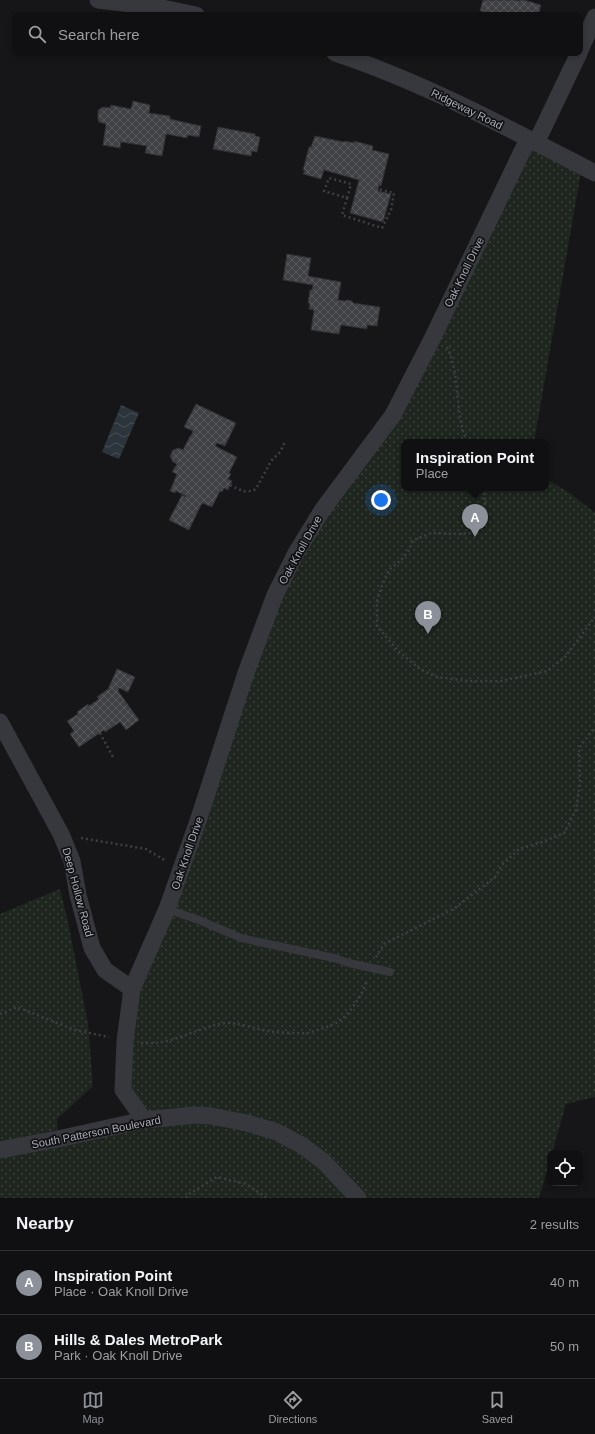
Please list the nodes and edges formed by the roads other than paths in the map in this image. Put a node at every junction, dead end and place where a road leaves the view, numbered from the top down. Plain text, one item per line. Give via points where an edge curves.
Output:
1 (98, 0) edge
2 (181, 12) edge
3 (595, 17) edge
4 (583, 43) edge
5 (344, 56) edge
6 (577, 56) edge
7 (532, 141) junction
8 (595, 173) edge
9 (0, 722) edge
10 (167, 909) junction
11 (390, 972) dead end
12 (132, 989) junction
13 (144, 1120) junction
14 (0, 1150) edge
15 (358, 1198) edge

1 - 2 street
3 - 4 street
5 - 7 street, Ridgeway Road via 447,98
6 - 7 street, Oak Knoll Drive
7 - 8 street, Ridgeway Road
7 - 10 street, Oak Knoll Drive via 393,415 323,509 296,553 275,595 246,673
9 - 12 street, Deep Hollow Road via 61,834 72,861 92,948 104,970
10 - 11 lane via 241,938
10 - 12 street, Oak Knoll Drive
12 - 13 street, Oak Knoll Drive via 122,1090
13 - 14 street, South Patterson Boulevard
13 - 15 street, South Patterson Boulevard via 211,1116 277,1132 303,1146 324,1162

